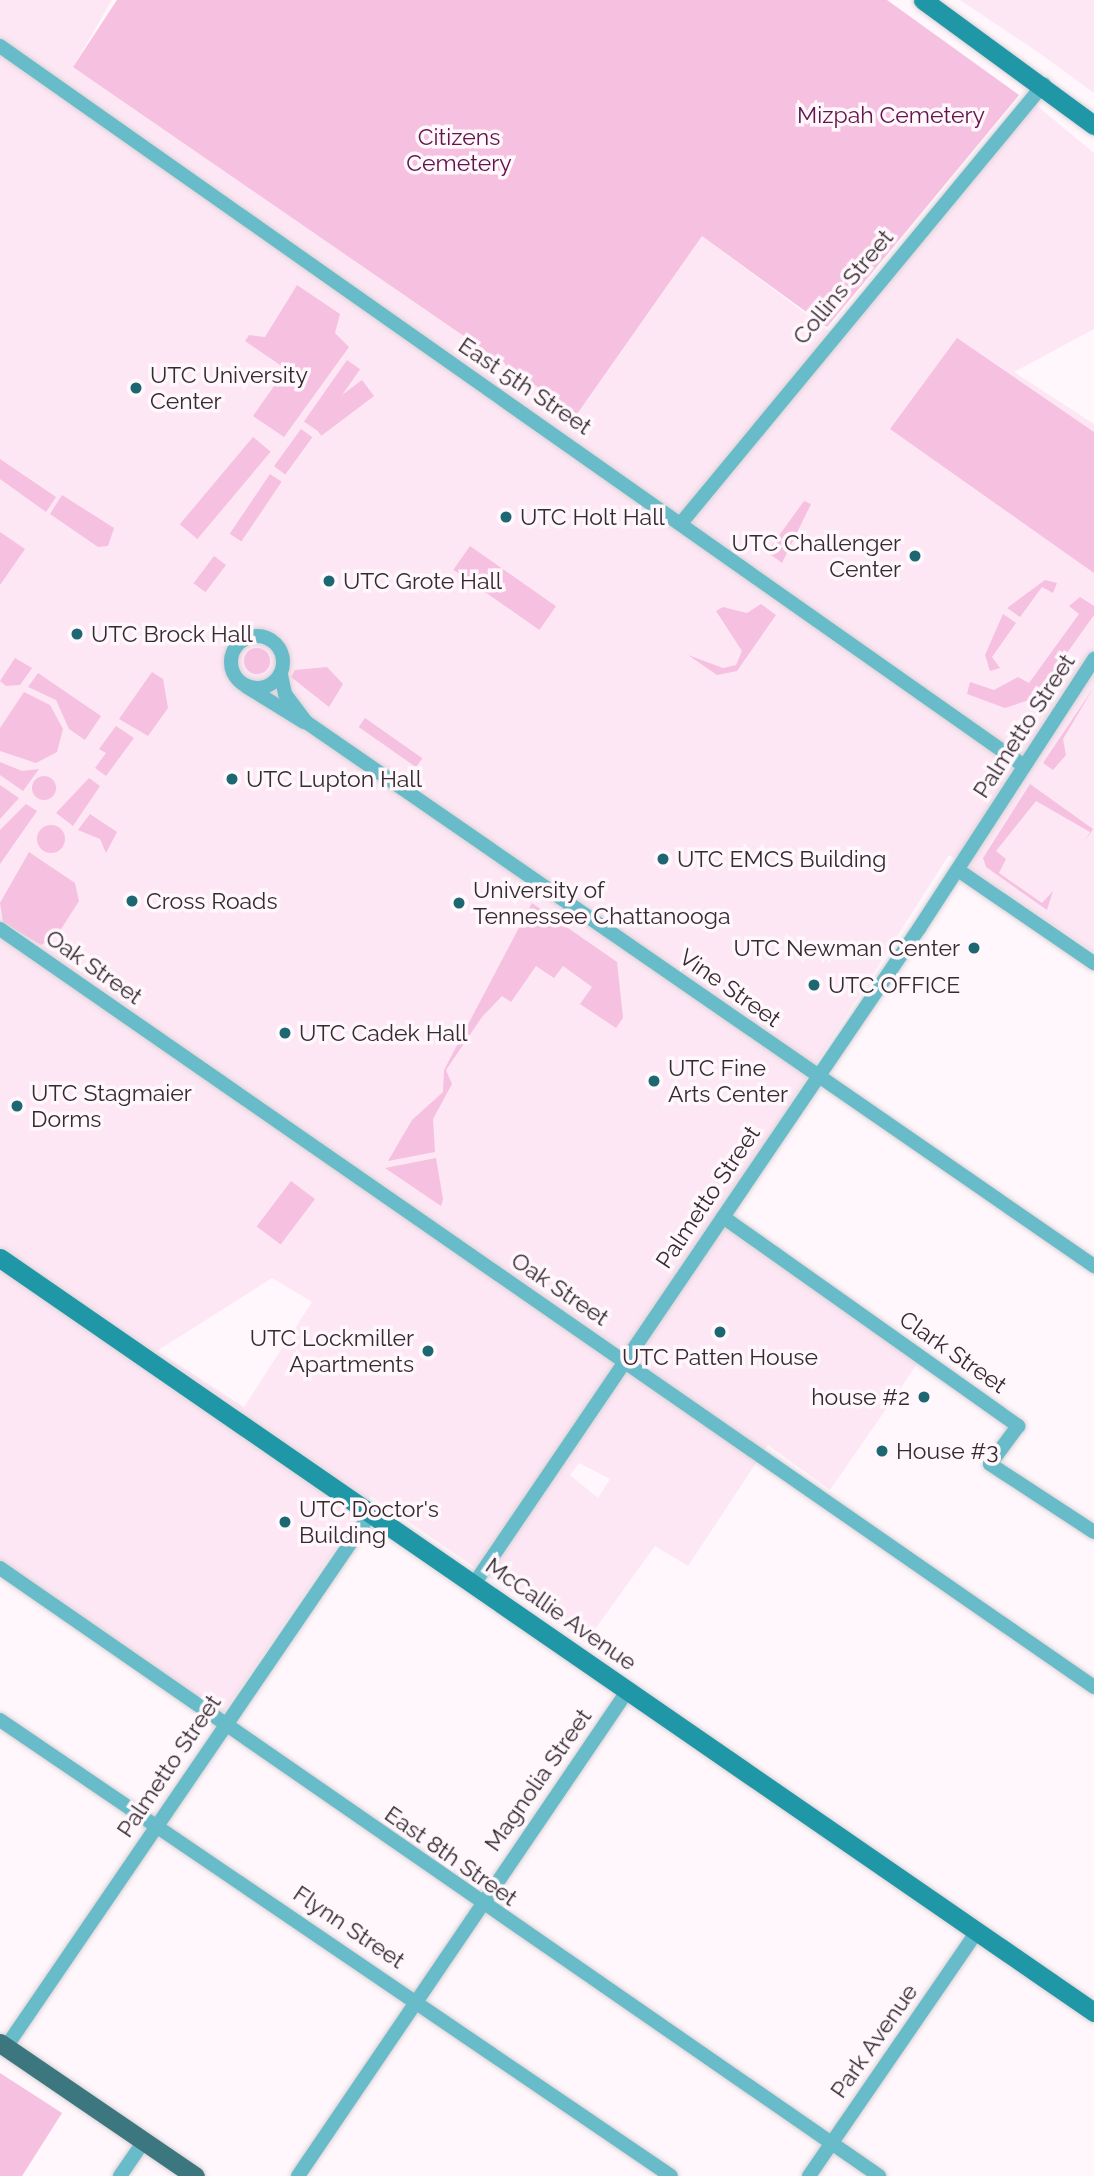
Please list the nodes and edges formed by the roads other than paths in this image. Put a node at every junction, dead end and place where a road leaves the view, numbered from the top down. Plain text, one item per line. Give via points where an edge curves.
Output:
1 (923, 0) edge
2 (0, 46) edge
3 (1044, 84) junction
4 (1094, 125) edge
5 (682, 523) junction
6 (1094, 659) edge
7 (281, 675) junction
8 (244, 684) junction
9 (306, 722) junction
10 (1024, 766) junction
11 (958, 870) junction
12 (0, 929) edge
13 (1094, 963) edge
14 (816, 1076) junction
15 (723, 1217) junction
16 (0, 1258) edge
17 (1094, 1266) edge
18 (625, 1361) junction
19 (371, 1513) junction
20 (1094, 1532) edge
21 (0, 1568) edge
22 (474, 1584) junction
23 (1094, 1687) edge
24 (628, 1690) junction
25 (0, 1720) edge
26 (225, 1724) junction
27 (157, 1824) junction
28 (479, 1905) junction
29 (977, 1931) junction
30 (416, 2000) junction
31 (1094, 2012) edge
32 (3, 2045) edge
33 (144, 2141) junction
34 (832, 2143) junction
35 (120, 2176) edge
36 (195, 2176) edge
37 (298, 2176) edge
38 (671, 2176) edge
39 (809, 2176) edge
40 (879, 2176) edge

1 - 3 main road
2 - 5 street, East 5th Street
3 - 4 main road
3 - 5 street, Collins Street
5 - 10 street, East 5th Street
6 - 10 street, Palmetto Street
7 - 8 street via 266,688
7 - 8 street, Vine Street via 282,654 274,640 246,639 231,659
7 - 9 street, Vine Street via 285,694
8 - 9 street, Vine Street via 278,711
9 - 14 street, Vine Street
10 - 11 street, Palmetto Street
11 - 13 street
11 - 14 street, Palmetto Street
12 - 18 street, Oak Street
14 - 15 street, Palmetto Street
14 - 17 street, Vine Street
15 - 18 street, Palmetto Street
15 - 20 street, Clark Street via 1018,1426 990,1464
16 - 19 main road, McCallie Avenue
18 - 22 street, Palmetto Street
18 - 23 street, Oak Street
19 - 22 main road, McCallie Avenue
19 - 26 street, Palmetto Street
21 - 26 street, East 8th Street
22 - 24 main road, McCallie Avenue
24 - 28 street, Magnolia Street
24 - 29 main road, McCallie Avenue
25 - 27 street, Flynn Street
26 - 27 street, Palmetto Street
26 - 28 street, East 8th Street
27 - 30 street, Flynn Street
27 - 32 street, Palmetto Street
28 - 30 street, Magnolia Street
28 - 34 street, East 8th Street
29 - 31 main road, McCallie Avenue
29 - 34 street, Park Avenue
30 - 37 street, Magnolia Street
30 - 38 street, Flynn Street
32 - 33 main road
33 - 35 street
33 - 36 main road
34 - 39 street, Park Avenue
34 - 40 street, East 8th Street

